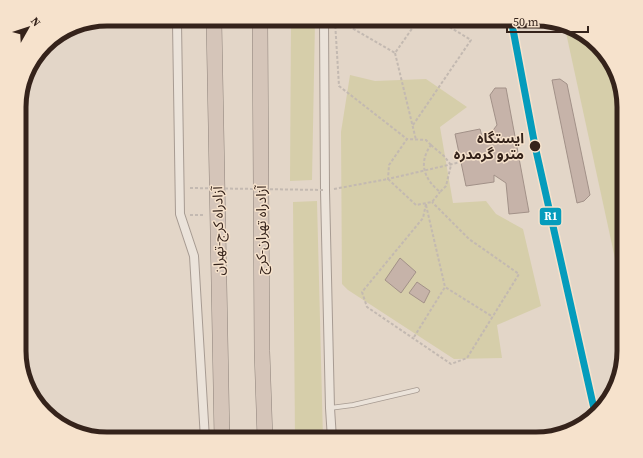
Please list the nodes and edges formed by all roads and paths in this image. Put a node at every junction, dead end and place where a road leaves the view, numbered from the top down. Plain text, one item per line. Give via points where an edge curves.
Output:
1 (177, 26) edge
2 (214, 26) edge
3 (260, 26) edge
4 (264, 26) edge
5 (324, 26) edge
6 (335, 26) edge
7 (349, 26) edge
8 (414, 26) edge
9 (448, 26) edge
10 (395, 53) junction
11 (260, 66) junction
12 (413, 125) junction
13 (406, 139) junction
14 (416, 140) junction
15 (431, 145) junction
16 (461, 162) dead end
17 (451, 165) junction
18 (425, 171) junction
19 (388, 179) junction
20 (190, 188) dead end
21 (325, 190) junction
22 (440, 192) junction
23 (432, 202) junction
24 (426, 204) junction
25 (180, 214) junction
26 (217, 214) junction
27 (445, 287) junction
28 (493, 316) junction
29 (414, 338) junction
30 (417, 390) dead end
31 (330, 408) junction
32 (205, 432) edge
33 (222, 432) edge
34 (265, 432) edge
35 (332, 432) edge

1 - 25 street
2 - 26 highway, آزادراه کرج-تهران
3 - 11 highway, آزادراه تهران-کرج
4 - 11 highway
5 - 21 street
6 - 13 path via 339,86
7 - 10 path
8 - 10 path
9 - 12 path via 471,40
10 - 12 path
11 - 34 highway, آزادراه تهران-کرج
12 - 14 path
13 - 14 path
13 - 19 path via 389,165
14 - 15 path via 426,140
15 - 17 path
15 - 18 path via 424,161
16 - 17 path
17 - 18 path
17 - 22 path via 446,186
18 - 19 path
18 - 22 path via 427,180
19 - 21 path
19 - 24 path via 416,205
20 - 21 path, bridge
21 - 31 street
22 - 23 path
23 - 24 path
23 - 28 path via 469,239 519,274
24 - 27 path
24 - 29 path via 423,218 362,292 367,307
25 - 26 path
25 - 32 street via 194,256
26 - 33 highway, آزادراه کرج-تهران
27 - 28 path
27 - 29 path
28 - 29 path via 467,358 452,364
30 - 31 lane
31 - 35 street

